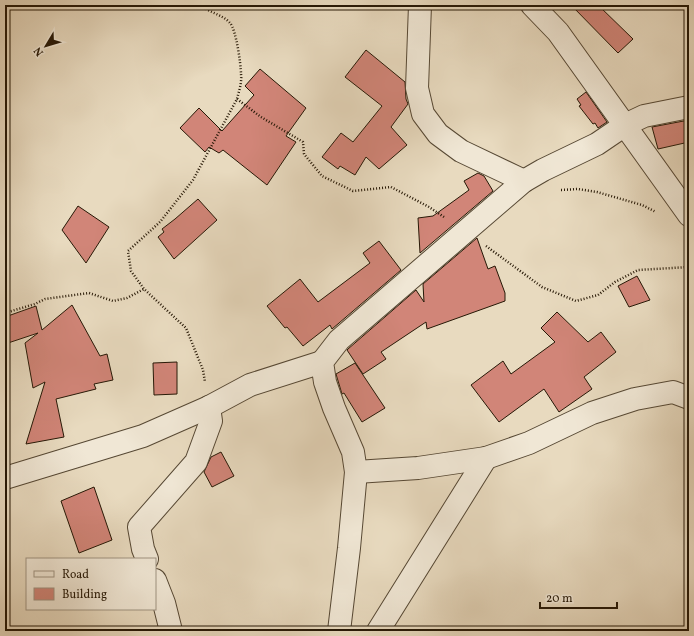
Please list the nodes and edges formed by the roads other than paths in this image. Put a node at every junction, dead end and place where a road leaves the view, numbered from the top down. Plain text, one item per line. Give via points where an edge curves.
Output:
1 (420, 5) edge
2 (532, 5) edge
3 (689, 107) edge
4 (625, 125) junction
5 (524, 181) junction
6 (689, 215) edge
7 (322, 362) junction
8 (689, 398) edge
9 (209, 407) junction
10 (486, 458) junction
11 (356, 472) junction
12 (5, 478) edge
13 (147, 558) edge
14 (156, 582) edge
15 (170, 631) edge
16 (338, 631) edge
17 (378, 631) edge

1 - 5 street via 417,88 423,114 438,134 461,151
2 - 4 street via 558,32
3 - 4 street via 644,116
4 - 5 street via 597,144
4 - 6 street
5 - 7 street via 339,340
7 - 9 street via 250,385
7 - 11 street via 325,382 353,452
8 - 10 street via 673,392 635,399 592,413 529,443
9 - 12 street via 143,436
9 - 13 street via 211,421 196,462 139,527
10 - 11 street via 418,468
10 - 17 street
11 - 16 street
14 - 15 street via 164,602

